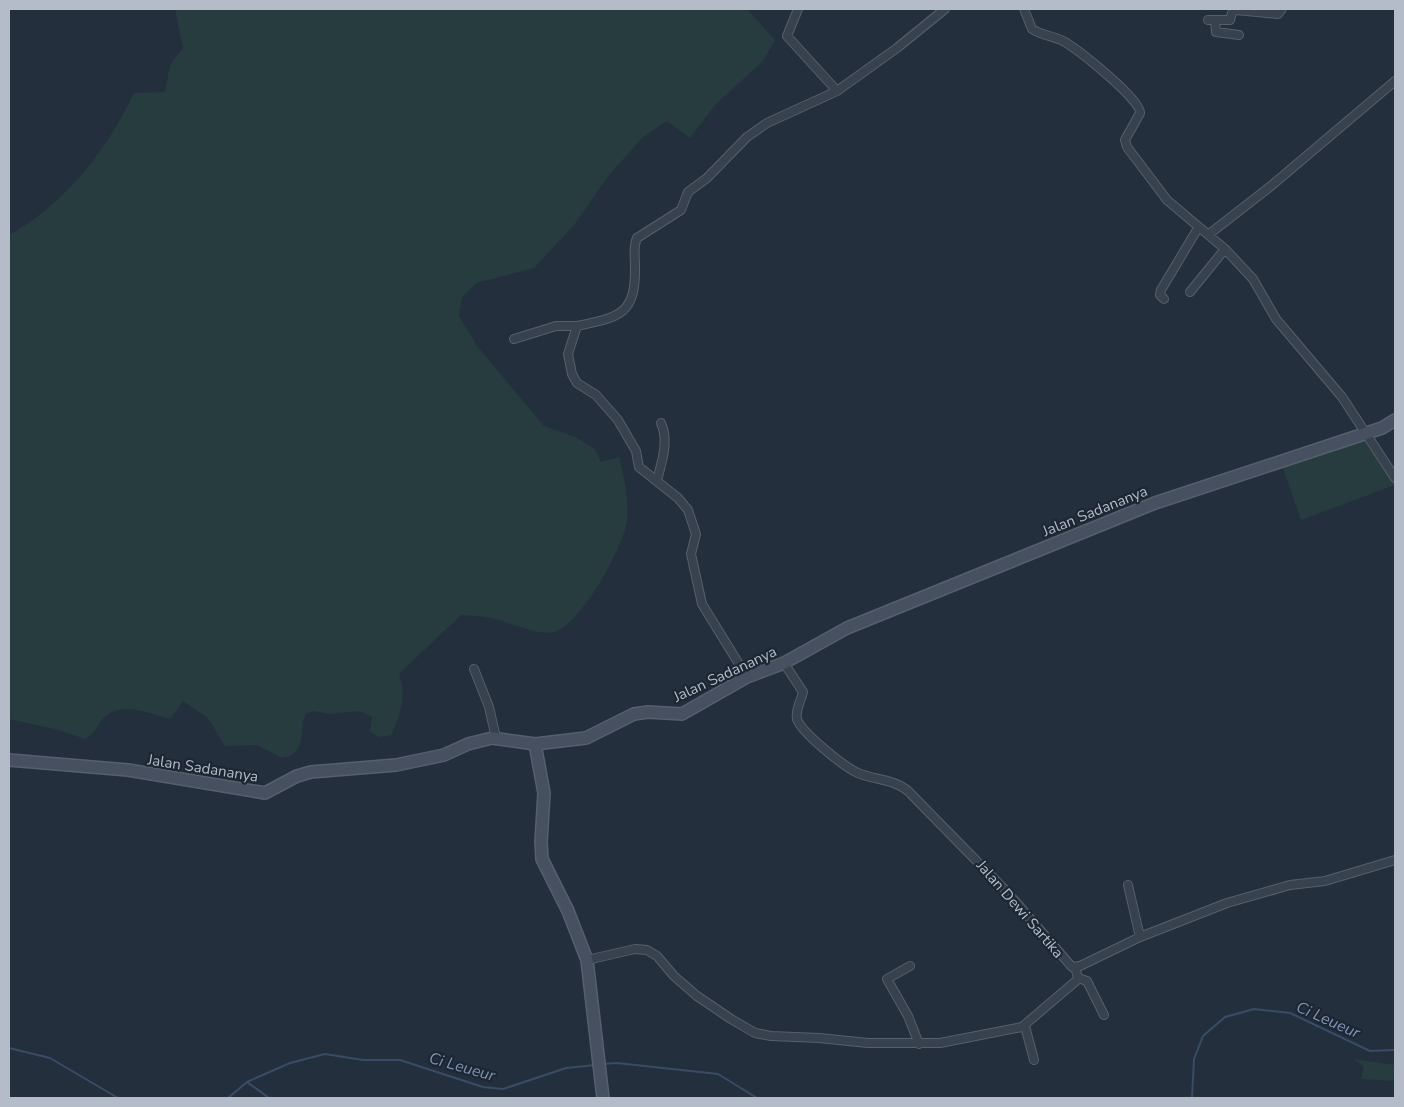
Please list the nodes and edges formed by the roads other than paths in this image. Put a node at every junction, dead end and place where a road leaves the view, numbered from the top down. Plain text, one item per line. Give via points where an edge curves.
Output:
1 (798, 9) edge
2 (945, 9) edge
3 (1024, 9) edge
4 (1282, 9) edge
5 (1238, 35) dead end
6 (1395, 80) edge
7 (837, 91) junction
8 (1198, 228) junction
9 (1208, 235) junction
10 (1225, 249) junction
11 (1190, 292) dead end
12 (1164, 299) dead end
13 (577, 326) junction
14 (514, 339) dead end
15 (1395, 420) edge
16 (661, 423) dead end
17 (1367, 433) junction
18 (1395, 478) edge
19 (658, 480) junction
20 (784, 663) junction
21 (474, 669) dead end
22 (747, 677) junction
23 (496, 738) junction
24 (535, 744) junction
25 (9, 760) edge
26 (1395, 860) edge
27 (1128, 885) dead end
28 (1140, 937) junction
29 (587, 960) junction
30 (910, 966) dead end
31 (1075, 967) junction
32 (1078, 978) junction
33 (1104, 1015) dead end
34 (1025, 1026) junction
35 (919, 1044) junction
36 (1034, 1060) dead end
37 (603, 1098) edge

1 - 7 street via 787,36
2 - 7 street
3 - 8 street via 1032,29 1066,42 1138,104 1140,113 1126,137 1126,146 1167,200
4 - 5 street via 1278,14 1236,10 1230,20 1211,20 1216,32
6 - 9 street
7 - 13 street via 767,123 747,137 707,178 688,192 681,210 636,239 635,288 626,309 607,319
8 - 9 street
8 - 12 street via 1161,290 1160,295
9 - 10 street
10 - 11 street
10 - 17 street via 1252,279 1276,319 1320,369
13 - 14 street via 556,326
13 - 19 street via 568,354 572,374 577,383 596,395 618,420 636,451 639,467
15 - 17 street, Jalan Sadananya
16 - 19 street via 664,448
17 - 18 street
17 - 20 street, Jalan Sadananya via 1155,503 847,628
19 - 22 street via 688,510 696,534 690,554 702,604
20 - 22 street, Jalan Sadananya
20 - 31 street, Jalan Dewi Sartika via 803,692 798,721 814,739 854,771 894,783 908,791 1008,892 1069,966
21 - 23 street
22 - 24 street, Jalan Sadananya via 682,714 641,713 593,736
23 - 24 street, Jalan Sadananya
23 - 25 street, Jalan Sadananya via 468,744 444,755 396,765 311,772 265,793 128,770
24 - 29 street via 544,793 540,842 542,859
26 - 28 street, Jalan Dewi Sartika via 1325,881 1290,885 1227,903
27 - 28 street
28 - 31 street, Jalan Dewi Sartika
29 - 35 street via 635,949 652,952 697,996 756,1033
29 - 37 street
30 - 35 street via 887,979
31 - 32 street
32 - 33 street via 1087,981
32 - 34 street
34 - 35 street via 940,1043
34 - 36 street

